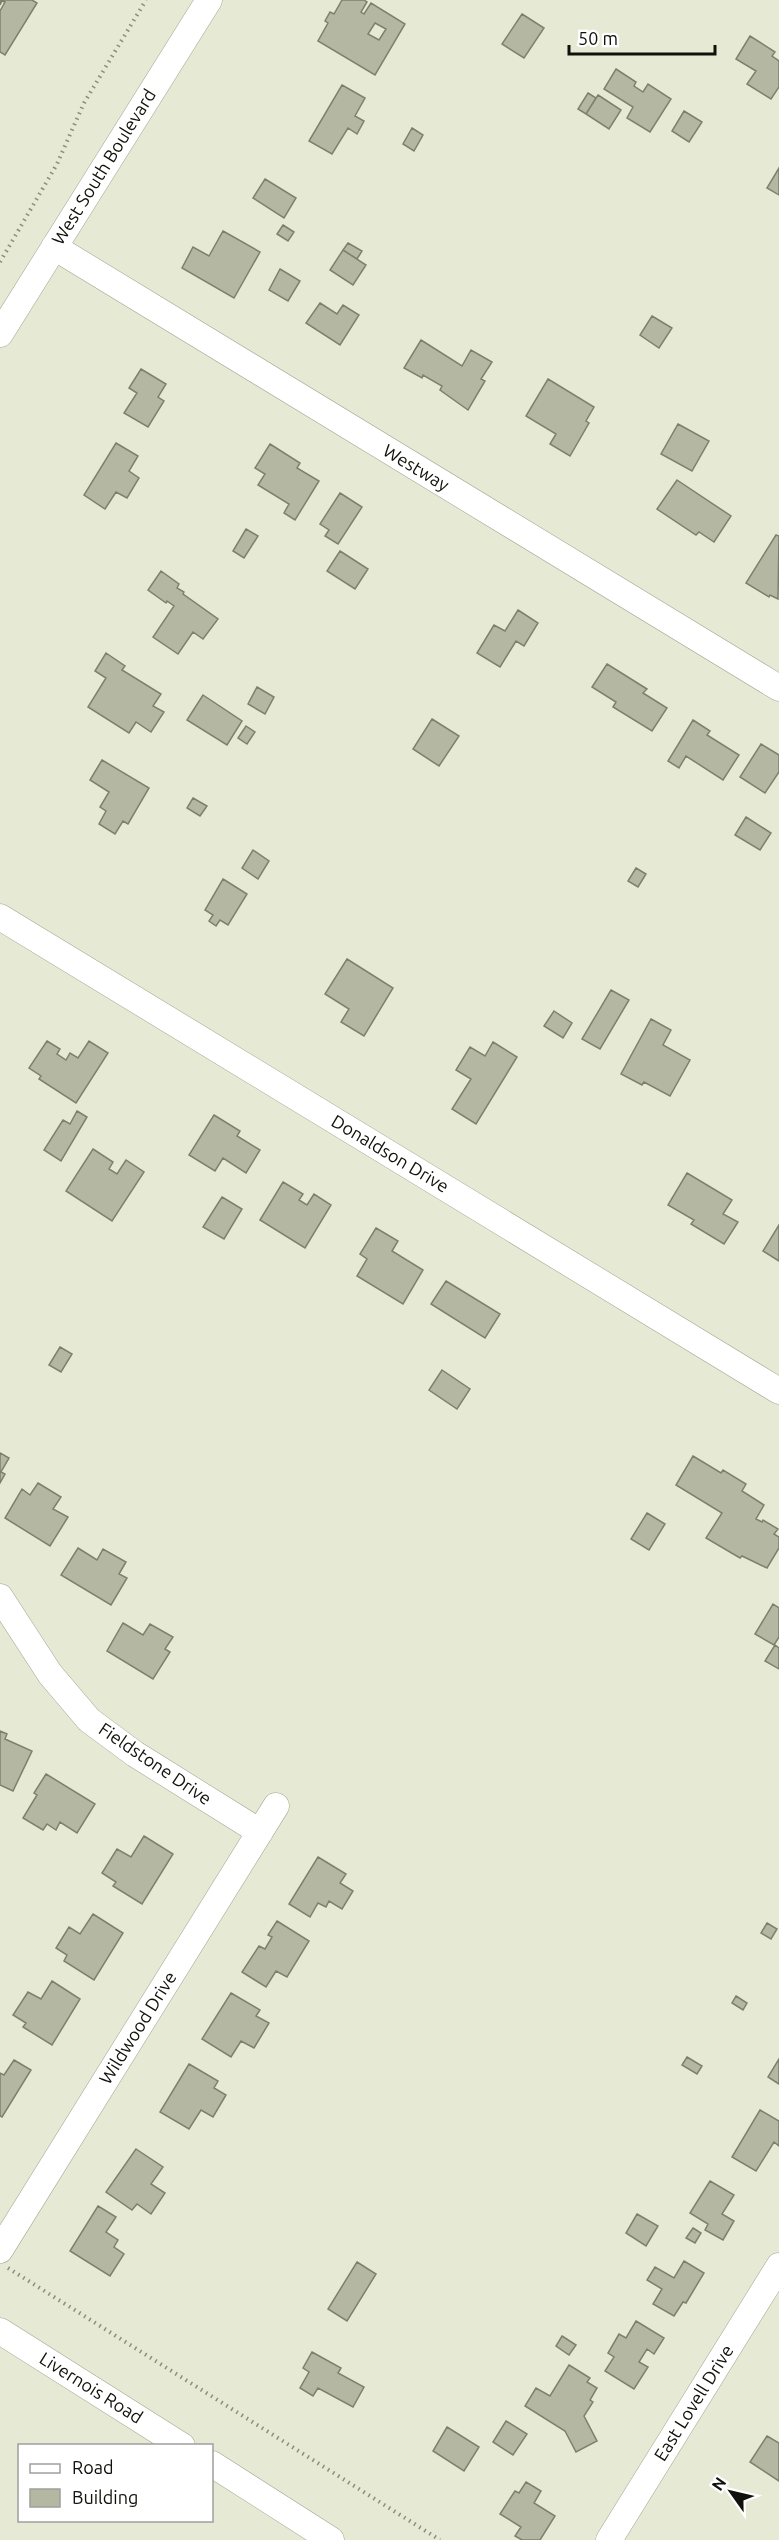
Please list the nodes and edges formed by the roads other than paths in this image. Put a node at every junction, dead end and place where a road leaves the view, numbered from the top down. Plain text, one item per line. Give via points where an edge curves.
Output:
1 (209, 0) edge
2 (54, 247) junction
3 (0, 334) edge
4 (779, 688) edge
5 (0, 918) edge
6 (779, 1391) edge
7 (0, 1597) edge
8 (276, 1806) dead end
9 (260, 1832) junction
10 (2, 2257) edge
11 (779, 2266) edge
12 (0, 2331) edge
13 (180, 2444) edge
14 (213, 2465) edge
15 (331, 2540) edge
16 (609, 2540) edge

1 - 2 street, West South Boulevard
2 - 3 street, West South Boulevard
2 - 4 street, Westway
5 - 6 street, Donaldson Drive
7 - 9 street, Fieldstone Drive via 61,1689 89,1720 135,1754
8 - 9 street, Wildwood Drive
9 - 10 street, Wildwood Drive
11 - 16 street, East Lovell Drive
12 - 13 street, Livernois Road
14 - 15 street

